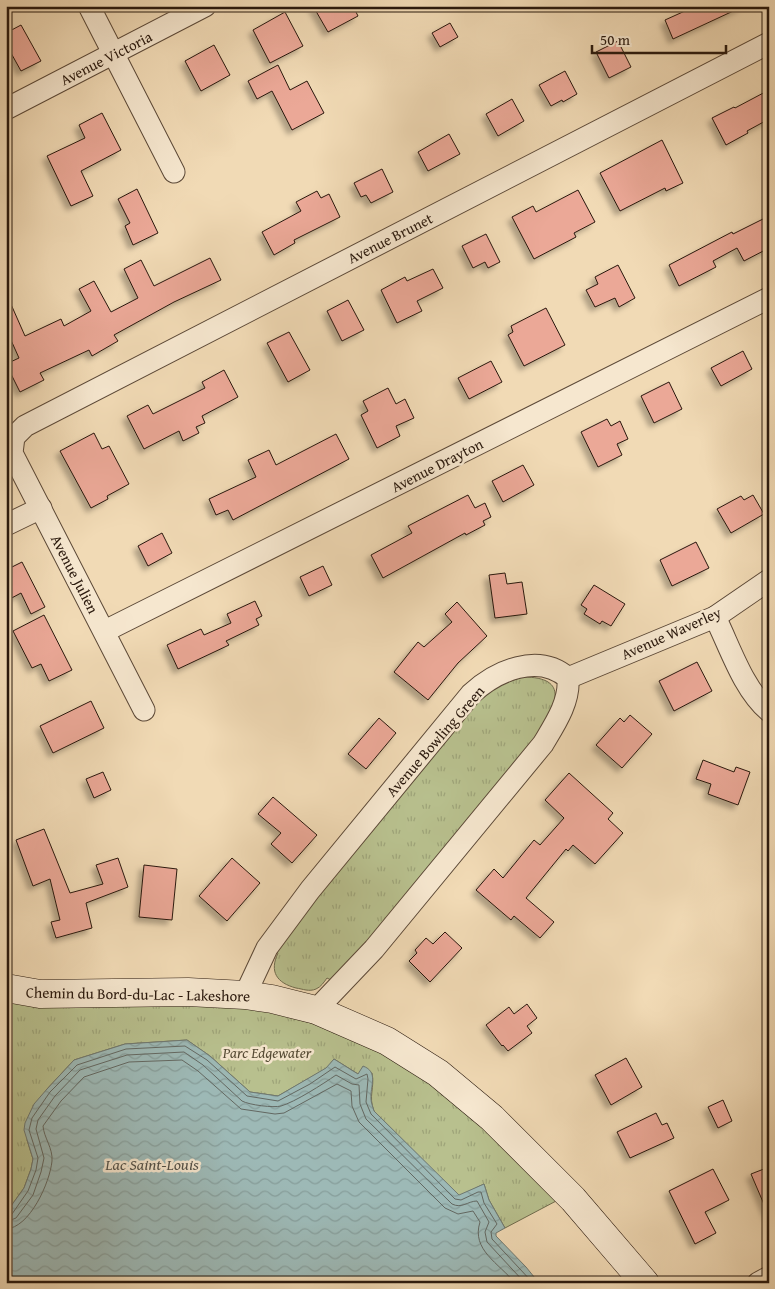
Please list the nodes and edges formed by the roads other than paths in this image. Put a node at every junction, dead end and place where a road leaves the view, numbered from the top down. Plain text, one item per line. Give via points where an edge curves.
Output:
1 (89, 6) edge
2 (205, 6) edge
3 (769, 43) edge
4 (113, 54) junction
5 (6, 109) edge
6 (174, 172) dead end
7 (769, 298) edge
8 (14, 437) joint
9 (41, 508) junction
10 (6, 525) edge
11 (769, 580) edge
12 (715, 616) junction
13 (105, 631) junction
14 (568, 678) junction
15 (144, 710) dead end
16 (769, 711) edge
17 (6, 988) edge
18 (245, 995) junction
19 (316, 1010) junction
20 (769, 1277) edge
21 (645, 1283) edge
22 (758, 1283) edge

1 - 4 street
2 - 4 street, Avenue Victoria
3 - 8 street, Avenue Brunet via 25,426
4 - 5 street, Avenue Victoria
4 - 6 street
7 - 13 street, Avenue Drayton
8 - 9 street, Avenue Julien via 12,453
9 - 10 street
9 - 13 street, Avenue Julien
11 - 12 street, Avenue Waverley
12 - 14 street, Avenue Waverley
12 - 16 street via 748,686
13 - 15 street, Avenue Julien
14 - 18 street, Avenue Bowling Green via 550,668 520,667 494,676 471,694 267,948
14 - 19 street via 565,703 543,744 374,949
17 - 18 street, Chemin du Bord-du-Lac - Lakeshore via 40,994 188,992
18 - 19 street, Chemin du Bord-du-Lac - Lakeshore
19 - 21 street, Chemin du Bord-du-Lac - Lakeshore via 387,1041 438,1073 492,1118 573,1199
20 - 22 street

